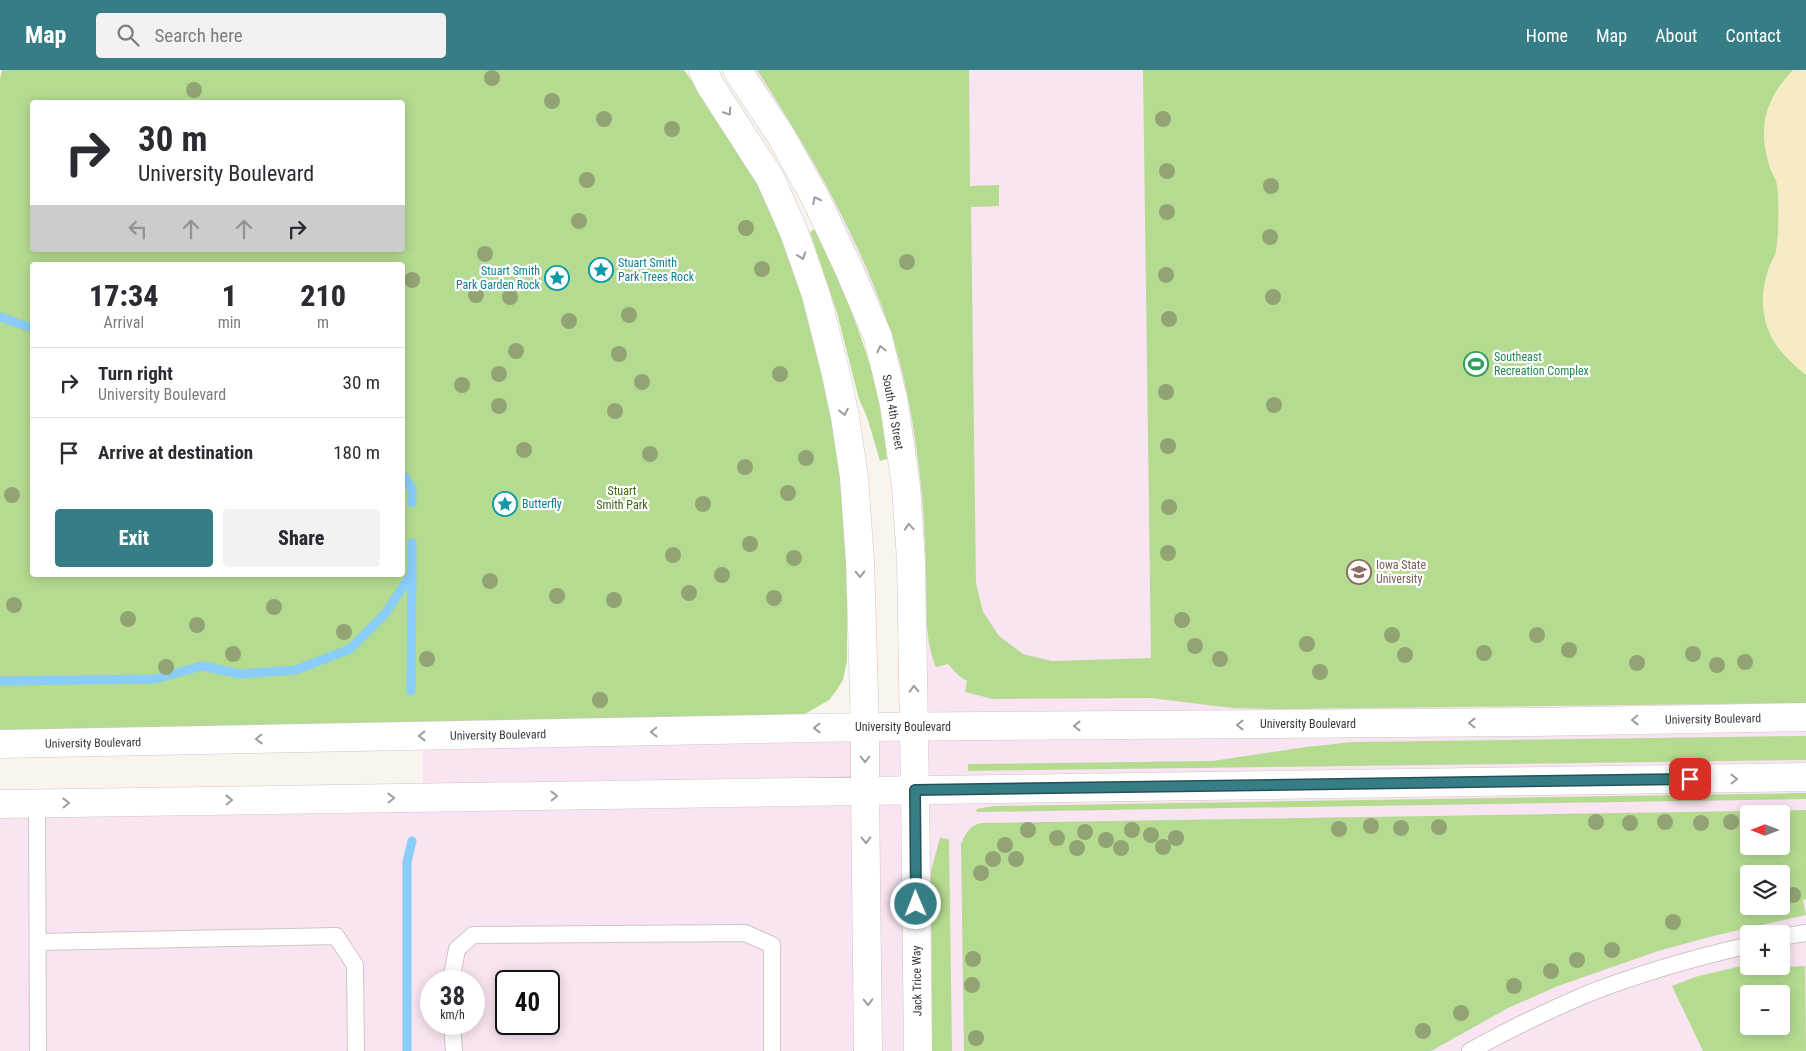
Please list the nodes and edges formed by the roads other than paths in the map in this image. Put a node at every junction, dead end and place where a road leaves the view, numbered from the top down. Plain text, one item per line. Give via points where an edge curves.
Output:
1 (703, 70) edge
2 (737, 70) edge
3 (1806, 717) edge
4 (865, 727) junction
5 (915, 727) junction
6 (0, 744) edge
7 (1806, 777) edge
8 (915, 790) junction
9 (865, 791) junction
10 (0, 804) edge
11 (37, 804) junction
12 (1806, 933) edge
13 (1790, 936) edge
14 (38, 942) junction
15 (1740, 947) edge
16 (453, 970) edge
17 (453, 1035) edge
18 (38, 1051) edge
19 (356, 1051) edge
20 (454, 1051) edge
21 (772, 1051) edge
22 (868, 1051) edge
23 (918, 1051) edge
24 (1470, 1051) edge

1 -> 4 main road via 770,178 794,232 816,295 835,370 854,477
5 -> 2 main road, South 4th Street via 906,486 894,404 878,337 816,199 781,136
3 -> 5 main road, University Boulevard
4 - 5 main road, University Boulevard
4 -> 6 main road, University Boulevard
4 -> 9 main road
5 - 8 main road, South 4th Street
8 -> 7 main road
8 - 9 main road
8 - 23 main road, Jack Trice Way
11 -> 9 main road
9 -> 22 main road
10 - 11 main road
11 - 14 lane
12 - 13 lane
14 - 18 lane
14 - 19 lane via 336,936 355,965
15 - 24 lane via 1667,966 1587,994
16 - 21 lane via 457,949 473,935 745,933 772,945
17 - 20 lane

